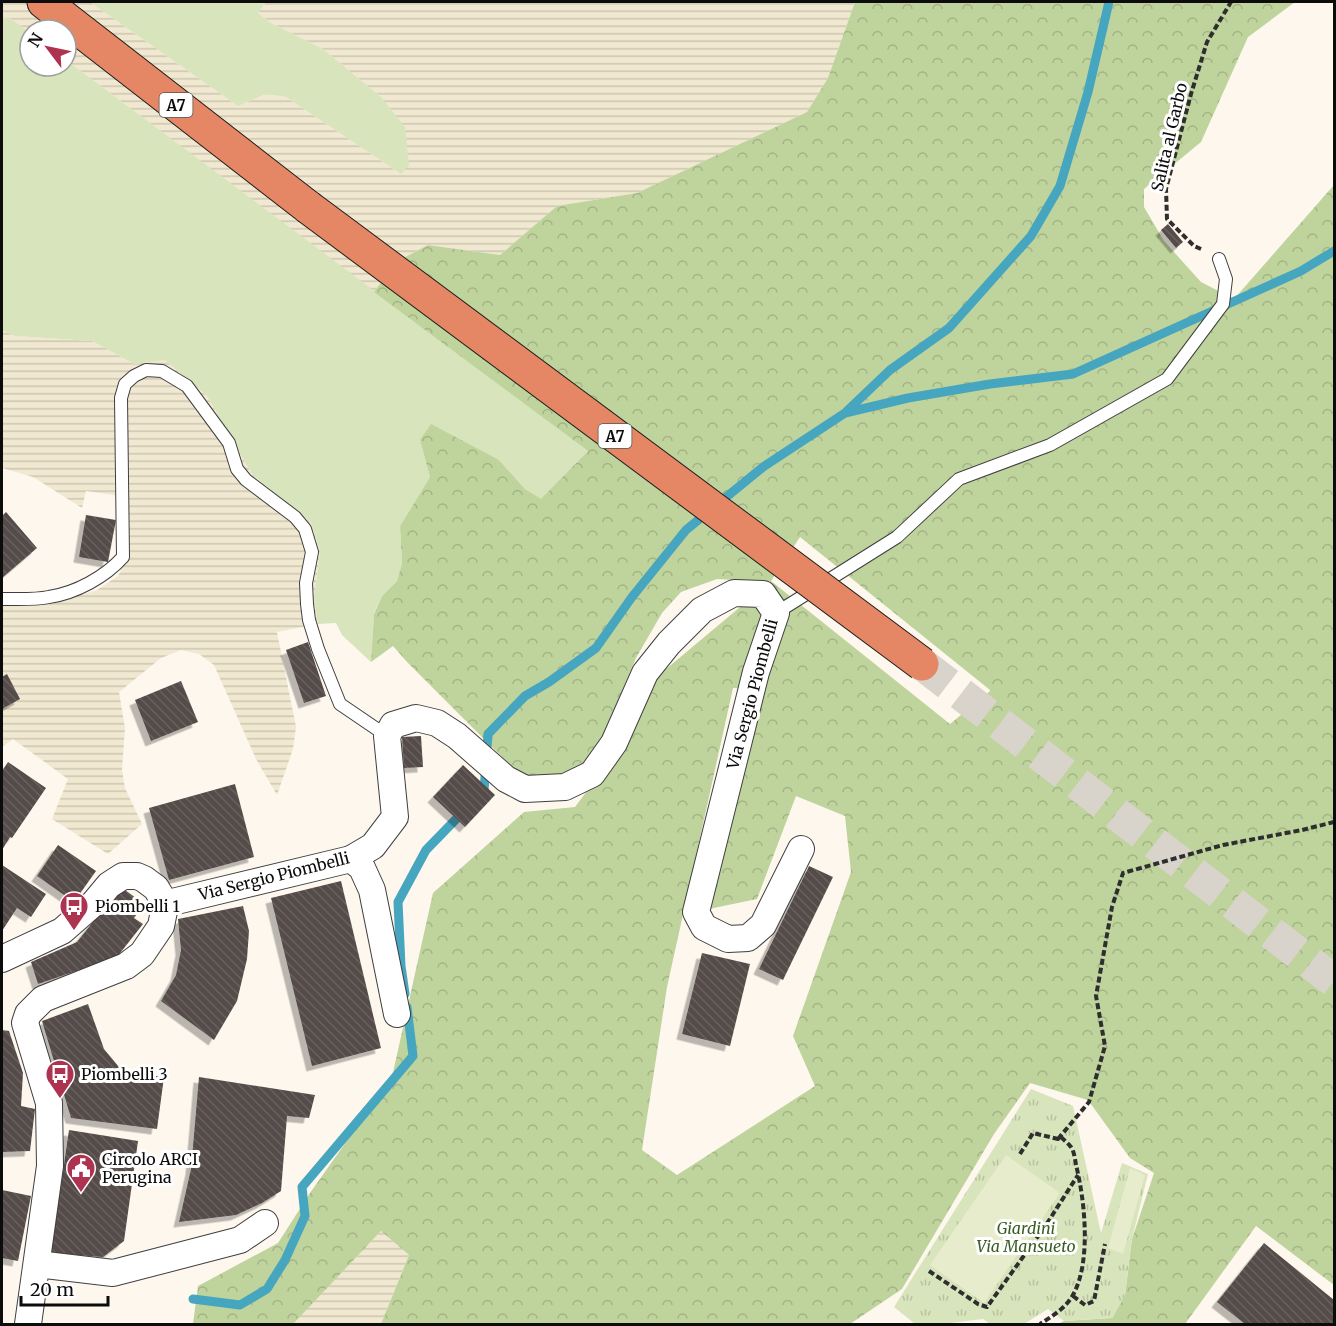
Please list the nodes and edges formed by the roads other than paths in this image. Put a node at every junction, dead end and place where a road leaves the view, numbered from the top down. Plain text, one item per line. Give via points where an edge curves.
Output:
1 (44, 2) edge
2 (1219, 260) road end
3 (2, 599) edge
4 (776, 613) junction
5 (922, 664) tunnel mouth
6 (387, 736) junction
7 (801, 849) dead end
8 (351, 859) junction
9 (164, 904) junction
10 (2, 959) edge
11 (397, 1014) dead end
12 (265, 1223) dead end
13 (37, 1264) junction
14 (28, 1324) edge

1 - 5 highway, A7, bridge via 308,207
2 - 4 lane via 1226,279 1222,304 1167,379 1050,445 959,479 897,537
3 - 6 lane via 50,597 75,589 112,569 123,557 121,398 125,384 134,375 146,370 162,371 187,386 198,399 229,443 237,469 246,480 296,517 305,529 312,552 306,582 307,604 318,649 340,704
4 - 6 street, Via Sergio Piombelli via 763,594 734,593 702,610 645,673 614,743 592,774 565,787 525,789 506,779 437,723 416,718 393,725
4 - 7 street, Via Sergio Piombelli via 756,672 696,912 704,927 728,939 748,938 764,926
6 - 8 street, Via Sergio Piombelli via 395,817 373,846
8 - 9 street, Via Sergio Piombelli
8 - 11 street via 362,868 372,890
9 - 10 street via 150,883 137,876 123,876 62,931
9 - 13 street via 161,926 142,954 126,966 43,999 28,1014 25,1023 49,1103 50,1166
12 - 13 street via 240,1240 113,1273
13 - 14 street

